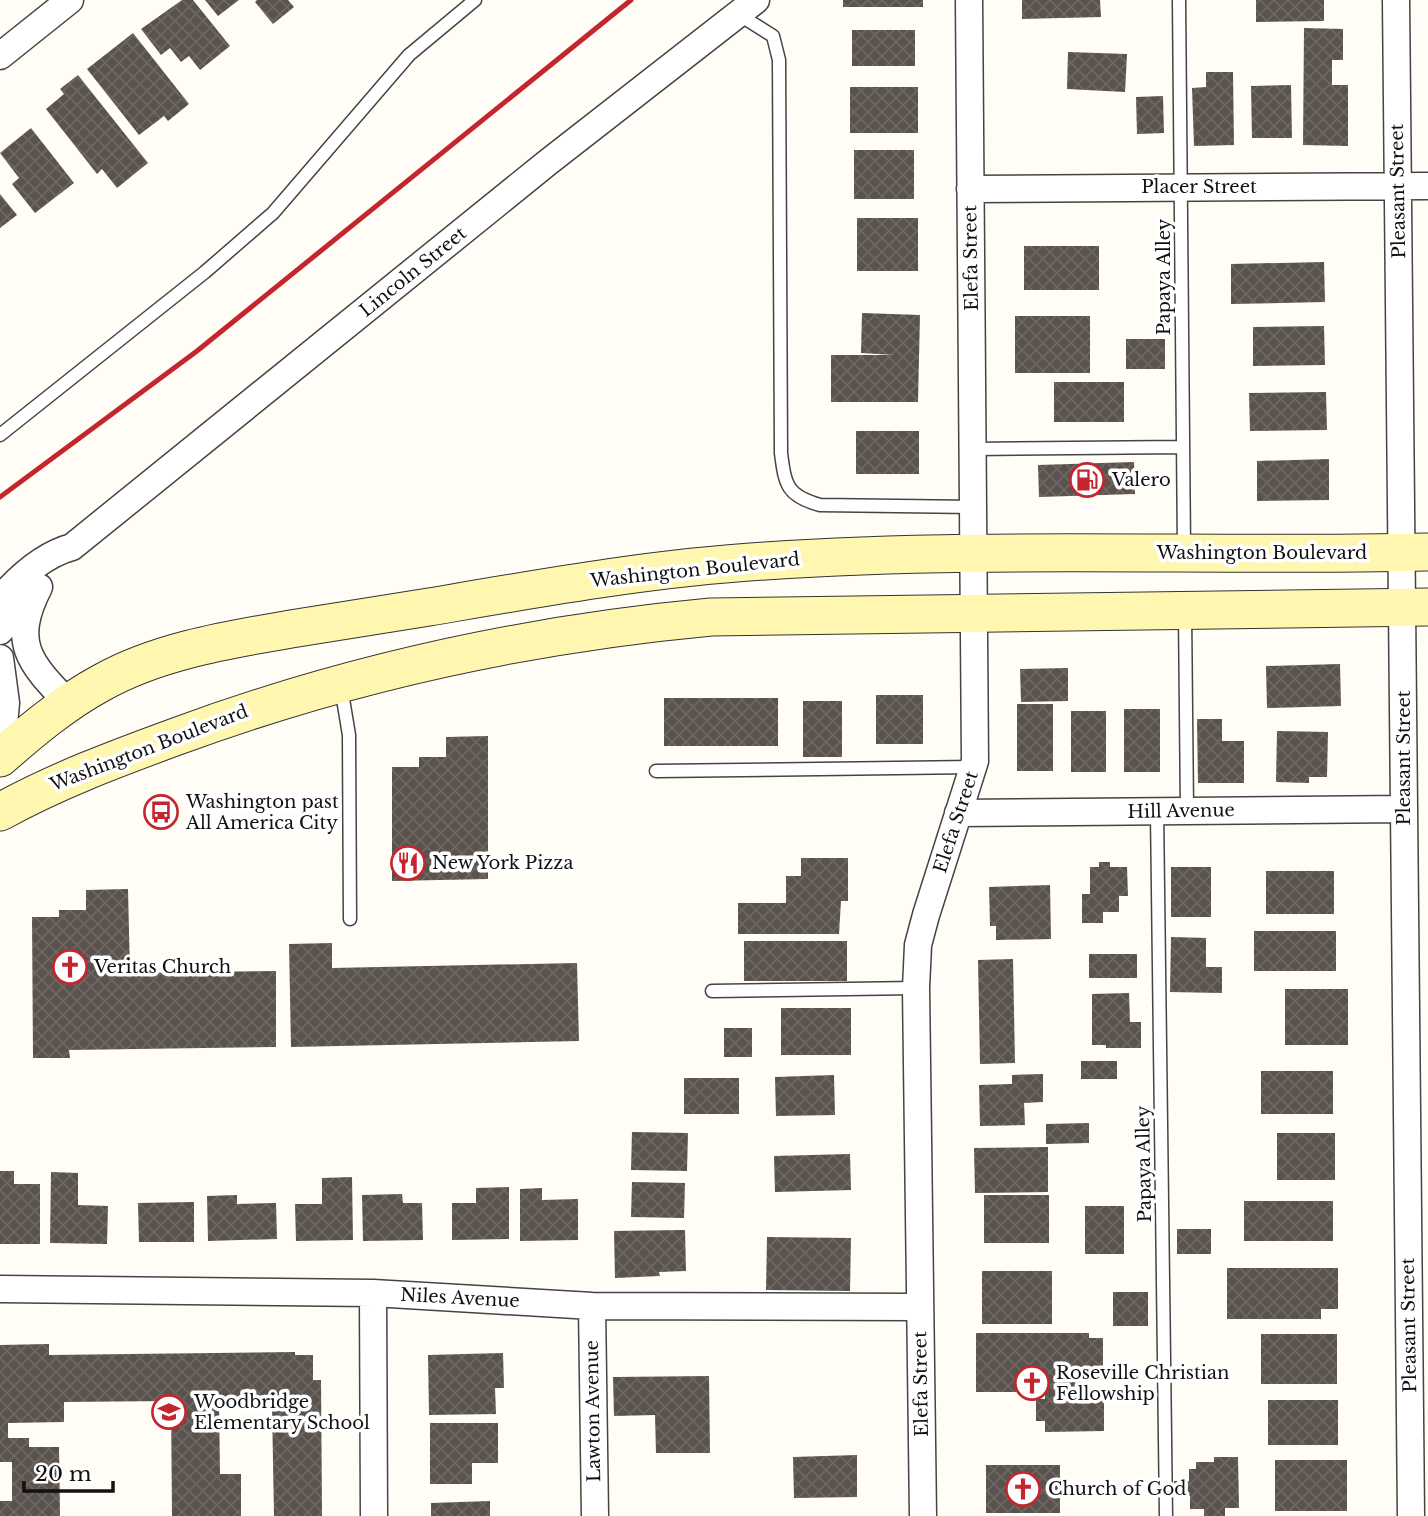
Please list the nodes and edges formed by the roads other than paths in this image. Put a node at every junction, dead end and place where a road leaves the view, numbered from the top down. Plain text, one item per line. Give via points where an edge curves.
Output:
1 (70, 0) edge
2 (475, 0) edge
3 (969, 0) edge
4 (1179, 0) edge
5 (1396, 0) edge
6 (747, 7) edge
7 (0, 56) edge
8 (1398, 186) junction
9 (1428, 186) edge
10 (1181, 187) junction
11 (970, 190) junction
12 (0, 435) edge
13 (1182, 447) junction
14 (974, 449) junction
15 (974, 507) junction
16 (72, 547) junction
17 (1415, 552) edge
18 (1185, 553) junction
19 (975, 554) junction
20 (39, 587) junction
21 (0, 599) edge
22 (1416, 607) edge
23 (1185, 610) junction
24 (975, 614) junction
25 (0, 631) edge
26 (0, 658) edge
27 (340, 683) junction
28 (69, 704) junction
29 (0, 757) edge
30 (973, 767) junction
31 (656, 771) dead end
32 (1403, 809) junction
33 (1157, 811) junction
34 (1186, 811) junction
35 (0, 812) edge
36 (958, 813) junction
37 (350, 919) dead end
38 (916, 988) junction
39 (712, 991) dead end
40 (0, 1289) edge
41 (373, 1293) junction
42 (592, 1306) junction
43 (919, 1307) junction
44 (374, 1516) edge
45 (595, 1516) edge
46 (923, 1516) edge
47 (1166, 1516) edge
48 (1411, 1516) edge

1 - 7 street
2 - 12 lane via 409,55 273,213
3 - 11 street, Elefa Street
4 - 10 lane, Papaya Alley
5 - 8 street, Pleasant Street
6 - 15 lane via 773,36 779,60 781,453 785,482 799,499 820,505
6 - 16 street, Lincoln Street
8 - 9 street, Placer Street
8 - 10 street, Placer Street
8 - 17 street, Pleasant Street
10 - 11 street, Placer Street
10 - 13 lane, Papaya Alley
11 - 14 street, Elefa Street
13 - 14 lane
13 - 18 lane, Papaya Alley
14 - 15 street, Elefa Street
15 - 19 street, Elefa Street
16 - 20 street, Lincoln Street
16 - 21 street, Lincoln Street via 26,572
17 - 18 main road, Washington Boulevard
17 - 22 street, Pleasant Street
18 - 19 main road, Washington Boulevard
19 - 24 street, Elefa Street
19 - 28 main road, Washington Boulevard via 718,564 526,589 208,645 137,666
20 - 25 street, Lincoln Street
20 - 28 street, Lincoln Street via 28,608 28,650 38,671
22 - 23 main road, Washington Boulevard
22 - 32 street, Pleasant Street
23 - 24 main road, Washington Boulevard
23 - 34 lane
24 - 27 main road, Washington Boulevard via 711,617 631,625 467,653
24 - 30 street, Elefa Street
26 - 29 street via 6,703
27 - 35 main road, Washington Boulevard via 115,759 41,789
27 - 37 lane via 349,734
28 - 29 main road, Washington Boulevard
30 - 31 lane
30 - 36 street, Elefa Street
32 - 34 street, Hill Avenue
32 - 48 street, Pleasant Street
33 - 34 street, Hill Avenue
33 - 36 street, Hill Avenue
33 - 47 lane, Papaya Alley
36 - 38 street, Elefa Street via 918,945
38 - 39 lane
38 - 43 street, Elefa Street
40 - 41 street, Niles Avenue
41 - 42 street, Niles Avenue
41 - 44 street
42 - 43 street, Niles Avenue
42 - 45 street, Lawton Avenue
43 - 46 street, Elefa Street

